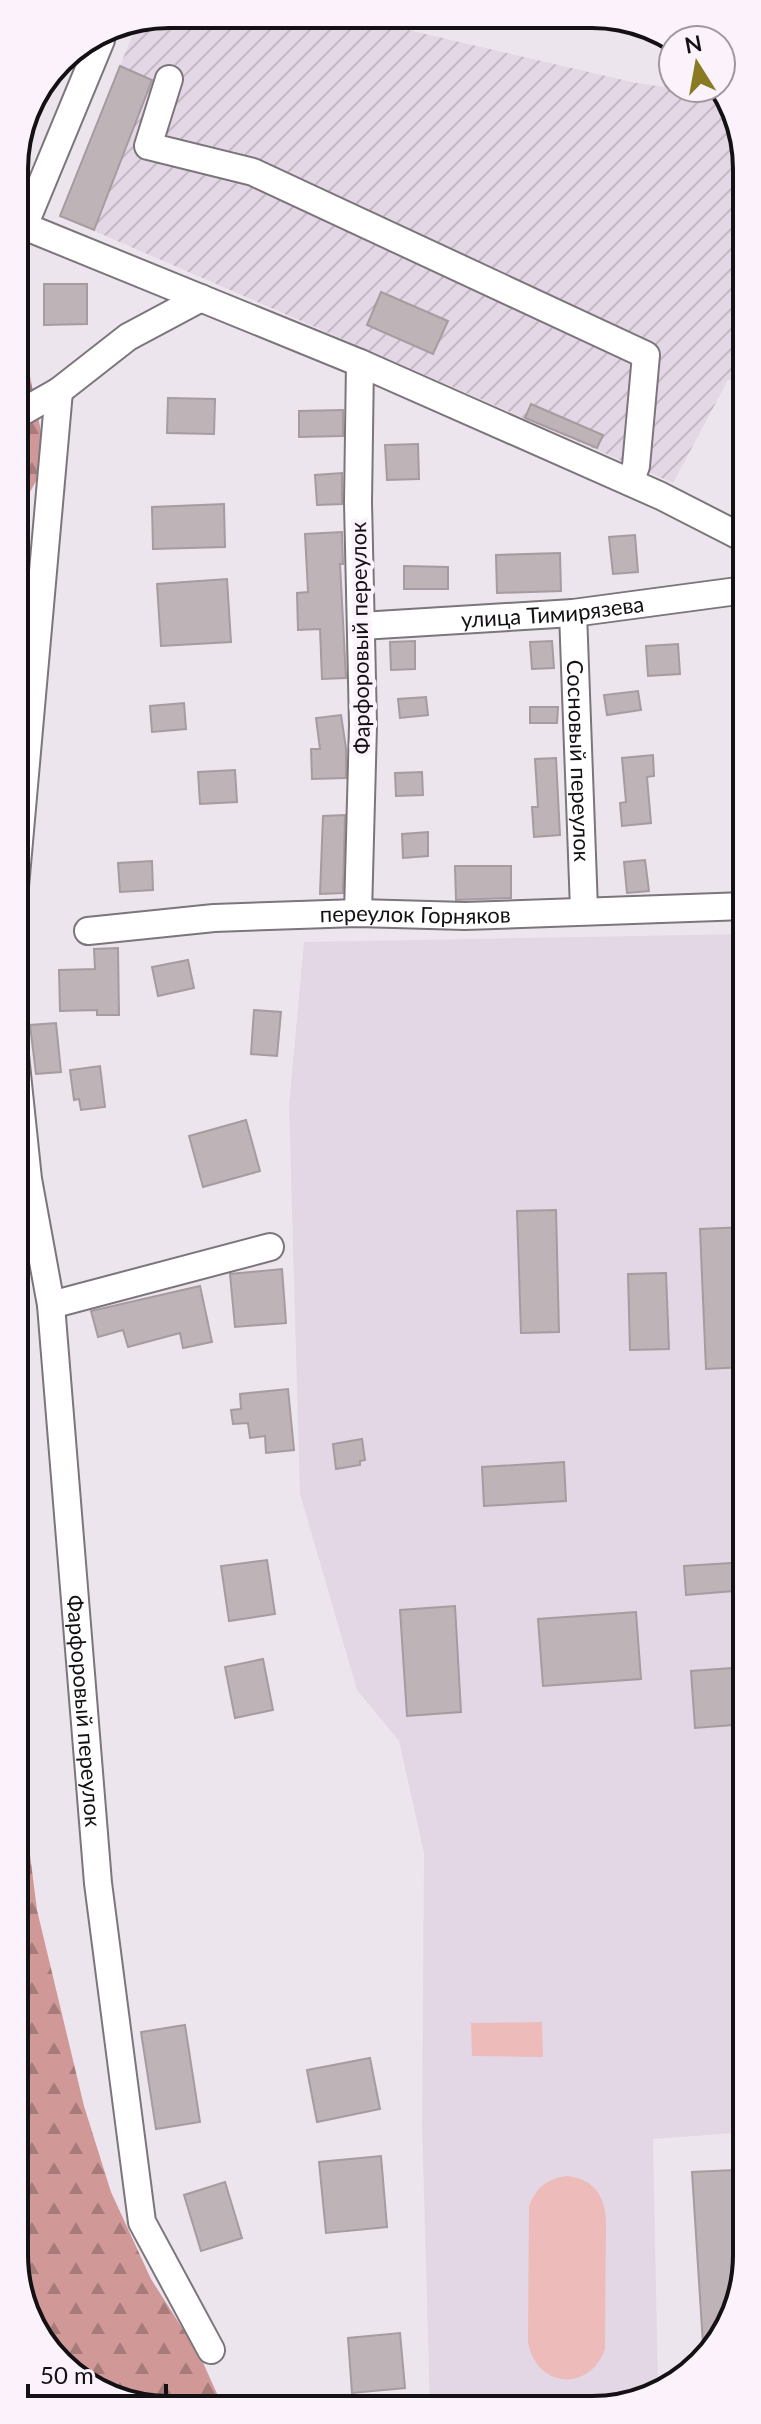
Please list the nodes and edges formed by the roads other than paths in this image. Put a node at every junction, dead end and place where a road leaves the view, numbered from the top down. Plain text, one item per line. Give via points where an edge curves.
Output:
1 (97, 49) edge
2 (169, 79) dead end
3 (28, 204) edge
4 (28, 228) edge
5 (201, 298) junction
6 (360, 363) junction
7 (59, 391) junction
8 (28, 409) edge
9 (630, 482) junction
10 (733, 533) edge
11 (733, 592) edge
12 (573, 613) junction
13 (361, 626) junction
14 (28, 740) edge
15 (733, 906) edge
16 (584, 909) junction
17 (358, 913) junction
18 (88, 931) dead end
19 (28, 1179) edge
20 (270, 1247) dead end
21 (51, 1305) junction
22 (211, 2350) dead end

1 - 3 street
2 - 9 street via 148,146 253,172 646,355
4 - 5 street
5 - 6 street
5 - 7 street via 128,337
6 - 9 street
6 - 13 street, Фарфоровый переулок
7 - 8 street
7 - 14 street
9 - 10 street
11 - 12 street, улица Тимирязева
12 - 13 street, улица Тимирязева
12 - 16 street, Сосновый переулок
13 - 17 street, Фарфоровый переулок
15 - 16 street, переулок Горняков
16 - 17 street, переулок Горняков via 465,916
17 - 18 street, переулок Горняков via 214,918
19 - 21 street, Фарфоровый переулок
20 - 21 street
21 - 22 street, Фарфоровый переулок via 98,1883 142,2222

